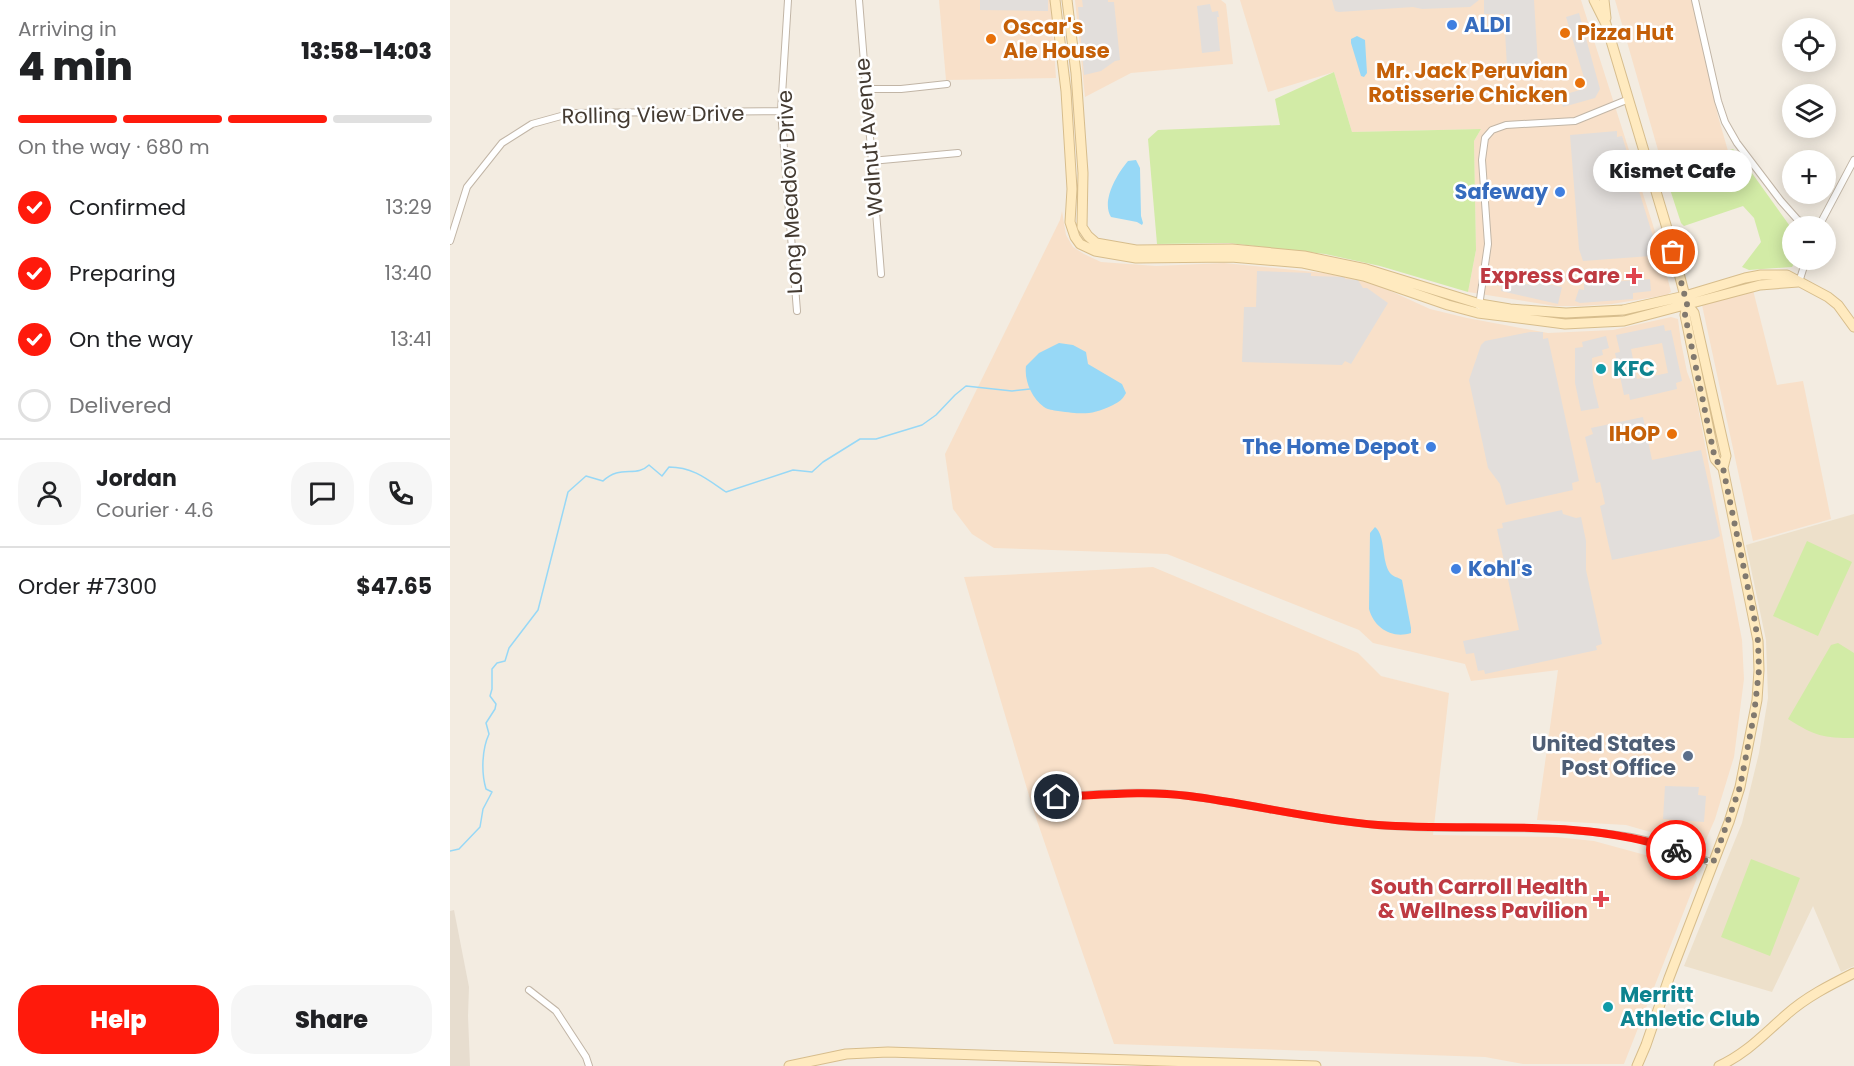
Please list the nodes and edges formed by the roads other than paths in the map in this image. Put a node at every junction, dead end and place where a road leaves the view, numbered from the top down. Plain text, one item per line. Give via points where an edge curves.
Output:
1 (788, 0) edge
2 (859, 0) edge
3 (1055, 0) edge
4 (1067, 0) edge
5 (1594, 0) edge
6 (1604, 0) edge
7 (1695, 0) edge
8 (1606, 24) junction
9 (947, 84) dead end
10 (866, 89) junction
11 (1629, 99) junction
12 (781, 111) junction
13 (958, 153) dead end
14 (1854, 160) edge
15 (871, 162) junction
16 (453, 215) edge
17 (1794, 216) edge
18 (1825, 216) edge
19 (450, 242) edge
20 (1119, 252) junction
21 (1803, 270) edge
22 (881, 274) dead end
23 (1777, 274) junction
24 (1799, 282) junction
25 (1744, 288) junction
26 (1686, 300) junction
27 (1479, 308) junction
28 (797, 311) dead end
29 (1854, 327) edge
30 (1044, 798) dead end
31 (1713, 863) junction
32 (1854, 973) edge
33 (529, 990) dead end
34 (1066, 1062) edge
35 (588, 1066) edge
36 (789, 1066) edge
37 (1316, 1066) edge
38 (1636, 1066) edge
39 (1719, 1066) edge

1 - 12 street, Long Meadow Drive
2 - 10 street, Walnut Avenue
3 - 20 street via 1066,91 1071,230 1087,248
4 - 20 street via 1084,190 1082,227 1096,243
5 - 8 street
6 - 8 street
7 - 17 street via 1725,122
8 - 11 street
9 - 10 street
10 - 15 street, Walnut Avenue
11 - 26 street
11 - 27 street via 1575,121 1506,125 1492,130 1485,138 1482,160 1488,244
12 - 16 street, Rolling View Drive via 572,113 549,118 514,134 496,149 467,187
12 - 28 street, Long Meadow Drive
13 - 15 street
14 - 18 street
15 - 22 street, Walnut Avenue
16 - 19 street, Rolling View Drive
20 - 27 street via 1156,259 1250,257 1303,263 1364,276 1448,305
21 - 24 street
23 - 24 street
23 - 25 street
23 - 26 street via 1745,278
24 - 25 street
24 - 29 street via 1838,305
25 - 26 street
26 - 27 street via 1588,313
26 - 31 street via 1694,313 1726,456 1723,468 1758,641 1754,715 1740,787
30 - 31 street via 1153,793 1376,825 1594,832 1647,840
31 - 38 street
32 - 39 street via 1798,1005 1746,1051
33 - 35 street via 556,1011
34 - 36 street via 868,1052
34 - 37 street

